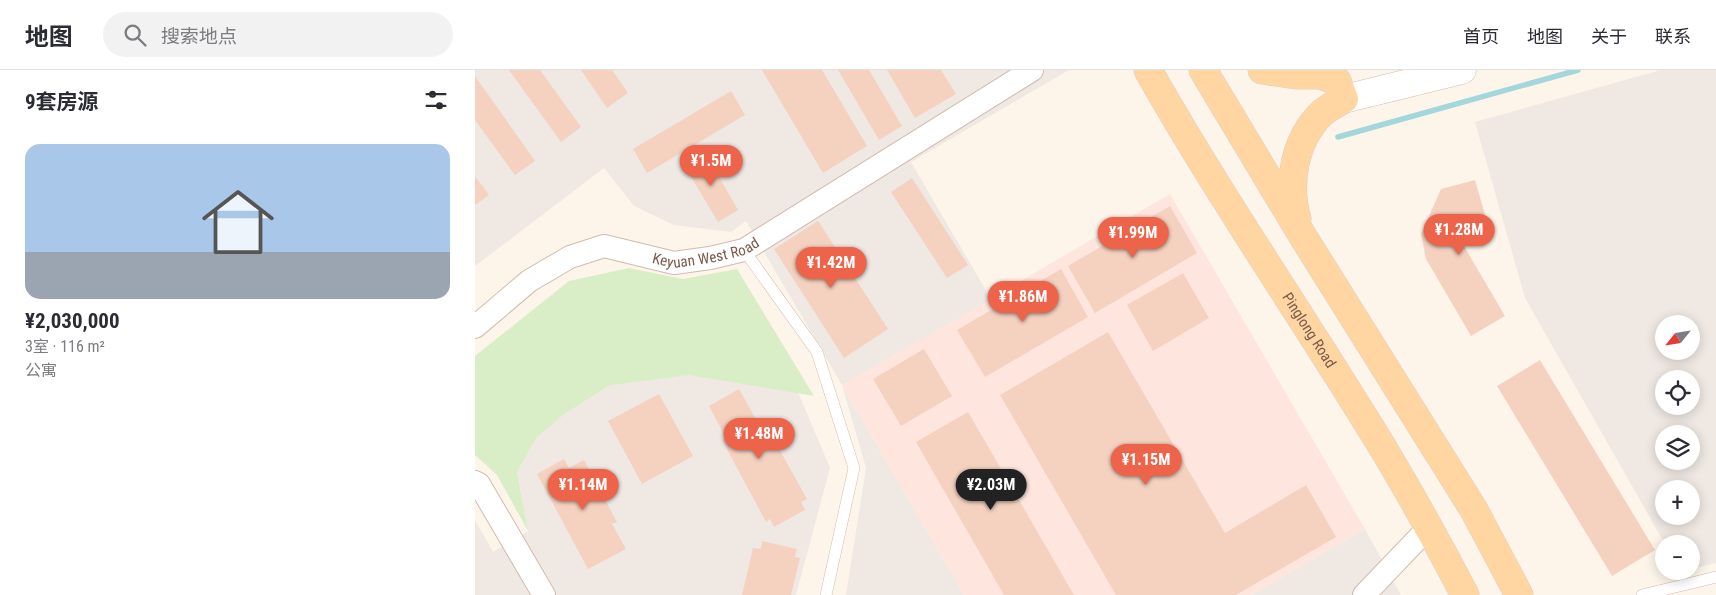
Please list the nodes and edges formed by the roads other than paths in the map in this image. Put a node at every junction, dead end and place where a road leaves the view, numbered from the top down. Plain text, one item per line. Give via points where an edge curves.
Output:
1 (1032, 70) edge
2 (1148, 70) edge
3 (1203, 70) edge
4 (1262, 70) edge
5 (1463, 70) edge
6 (1328, 72) edge
7 (1344, 99) junction
8 (1302, 235) junction
9 (744, 250) junction
10 (475, 327) edge
11 (475, 482) edge
12 (1429, 527) junction
13 (1716, 577) edge
14 (544, 595) edge
15 (826, 595) edge
16 (1364, 595) edge
17 (1465, 595) edge
18 (1519, 595) edge
19 (1642, 595) edge

1 - 9 street, Keyuan West Road
2 - 12 main road, Pinglong Road
3 - 8 main road
4 - 6 main road via 1296,75
5 - 7 street
6 - 7 main road via 1337,81
7 - 8 main road via 1322,113 1300,147 1293,190
8 - 18 main road via 1464,493
9 - 10 street, Keyuan West Road via 674,263 604,246 571,257 529,281
9 - 15 lane via 817,352 854,468
11 - 14 street
12 - 16 street
12 - 17 main road, Pinglong Road
13 - 19 lane

